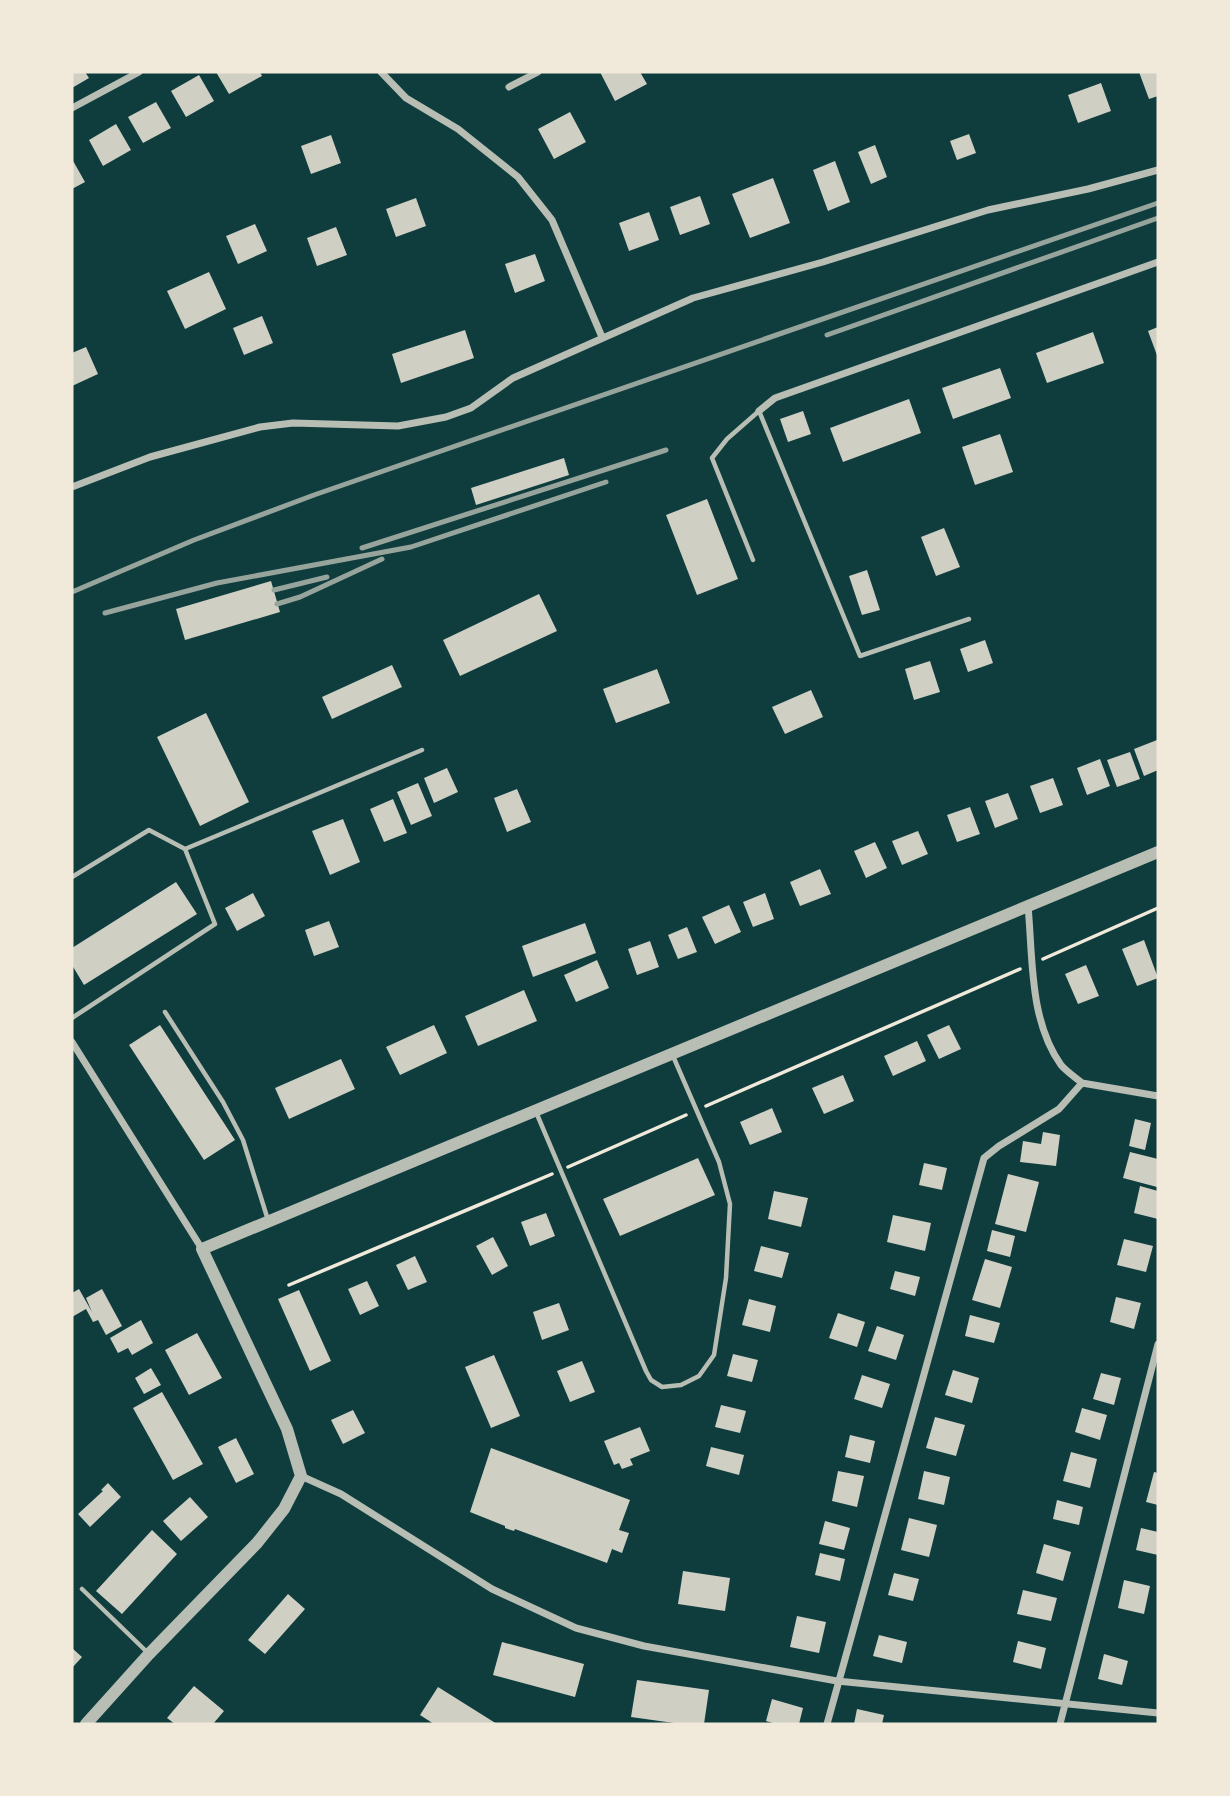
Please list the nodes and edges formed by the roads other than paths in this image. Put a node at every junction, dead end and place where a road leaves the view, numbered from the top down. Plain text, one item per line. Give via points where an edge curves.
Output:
1 (139, 72) edge
2 (381, 72) edge
3 (538, 72) edge
4 (509, 87) dead end
5 (72, 108) edge
6 (1158, 170) edge
7 (1158, 262) edge
8 (602, 337) junction
9 (759, 411) junction
10 (72, 487) edge
11 (753, 560) dead end
12 (969, 619) dead end
13 (422, 750) dead end
14 (186, 849) junction
15 (1158, 852) edge
16 (72, 877) edge
17 (1028, 906) junction
18 (165, 1012) dead end
19 (72, 1018) edge
20 (72, 1042) edge
21 (672, 1055) junction
22 (1082, 1083) junction
23 (1158, 1096) edge
24 (536, 1111) junction
25 (268, 1221) junction
26 (202, 1249) junction
27 (1158, 1344) edge
28 (301, 1476) junction
29 (82, 1589) dead end
30 (149, 1654) junction
31 (837, 1681) junction
32 (1066, 1703) junction
33 (1158, 1713) edge
34 (86, 1724) edge
35 (827, 1724) edge
36 (1060, 1724) edge

1 - 5 street
2 - 8 street via 406,98 458,129 518,177 552,220
3 - 4 street
6 - 8 street via 988,210 693,298
7 - 9 street via 775,398
8 - 10 street via 513,378 471,408 446,416 398,426 293,423 260,427 150,457
9 - 11 lane via 712,458
9 - 12 lane via 860,656
13 - 14 lane
14 - 16 lane via 149,830
14 - 19 lane via 215,924
15 - 17 street
17 - 21 street
17 - 22 street via 1035,1000 1050,1047 1063,1067
18 - 25 lane via 243,1140
20 - 26 street
21 - 24 street
21 - 24 lane via 719,1161 730,1204 726,1278 714,1355 699,1376 681,1385 662,1387 646,1371
22 - 23 street
22 - 31 street via 1059,1109 984,1158
24 - 25 street
25 - 26 street
26 - 28 street via 287,1429
27 - 32 street
28 - 30 street via 284,1509 257,1543
28 - 31 street via 341,1494 492,1589 576,1628 643,1646
29 - 30 lane
30 - 34 street
31 - 32 street
31 - 35 street
32 - 33 street
32 - 36 street

